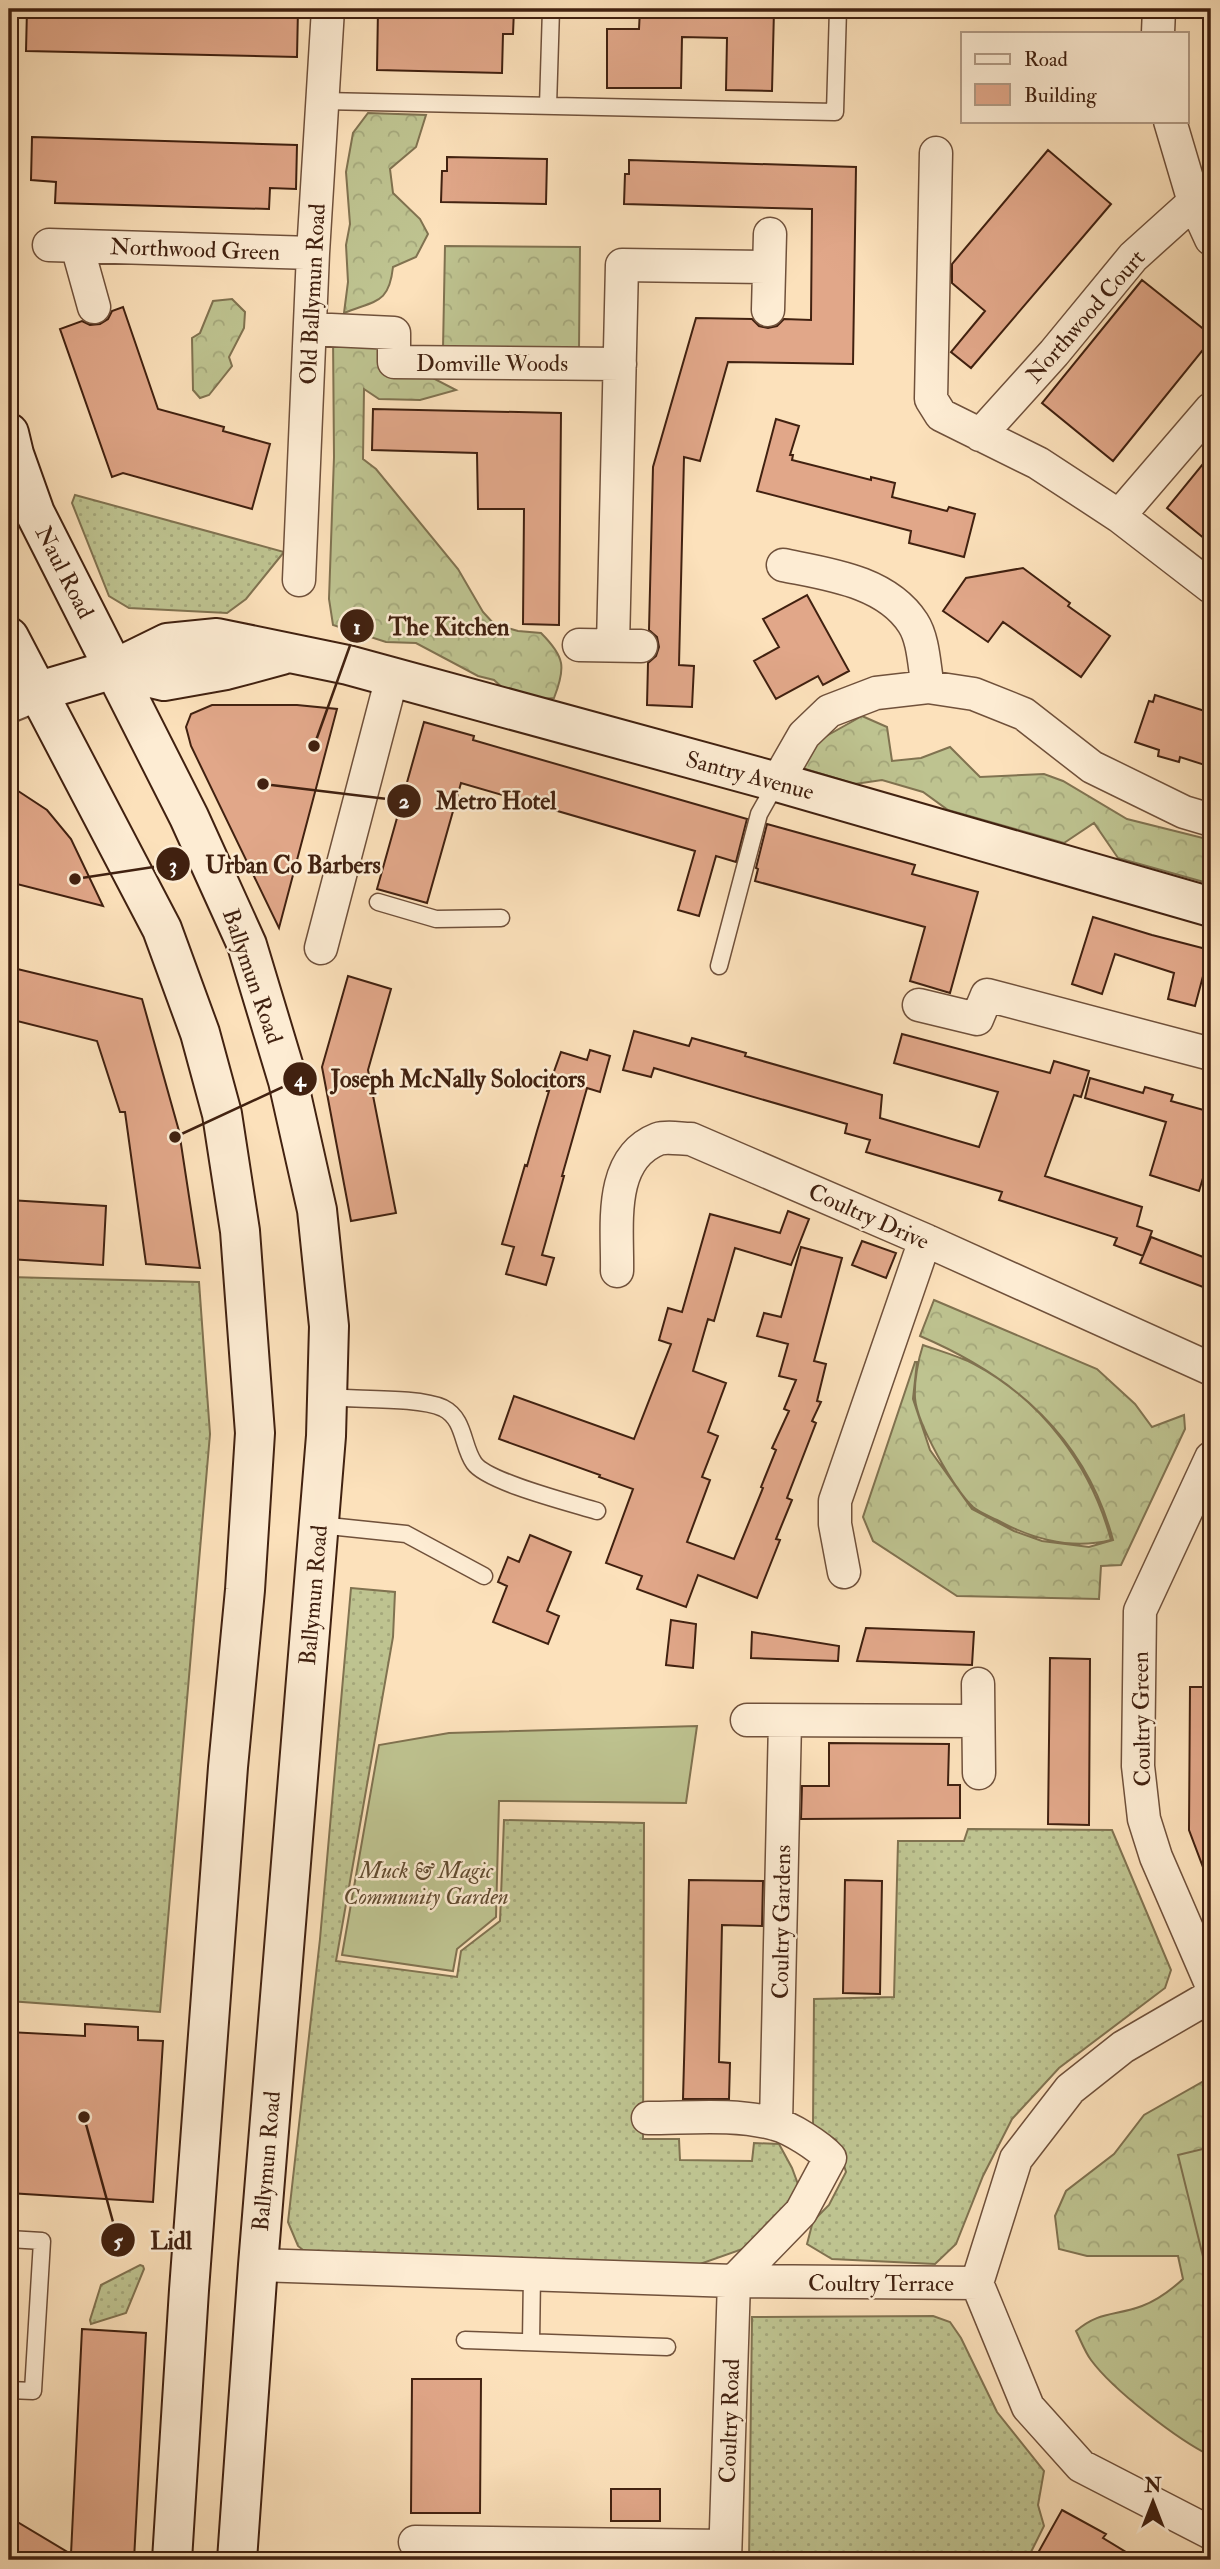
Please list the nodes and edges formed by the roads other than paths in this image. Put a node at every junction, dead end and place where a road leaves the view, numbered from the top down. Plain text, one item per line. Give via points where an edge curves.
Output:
1 (328, 9) edge
2 (551, 9) edge
3 (838, 9) edge
4 (1159, 9) edge
5 (1158, 32) edge
6 (323, 102) junction
7 (548, 106) junction
8 (1170, 122) edge
9 (936, 153) dead end
10 (1194, 202) junction
11 (770, 234) dead end
12 (1211, 239) edge
13 (313, 253) junction
14 (769, 267) junction
15 (94, 307) dead end
16 (768, 310) dead end
17 (310, 330) junction
18 (620, 364) junction
19 (1211, 409) edge
20 (9, 433) edge
21 (980, 435) junction
22 (1119, 516) junction
23 (783, 565) dead end
24 (299, 580) dead end
25 (1211, 587) edge
26 (9, 637) edge
27 (579, 645) dead end
28 (114, 669) junction
29 (392, 677) junction
30 (928, 687) junction
31 (22, 698) edge
32 (777, 782) junction
33 (1211, 820) edge
34 (378, 902) dead end
35 (1211, 906) edge
36 (501, 918) dead end
37 (321, 948) dead end
38 (719, 965) dead end
39 (919, 1005) dead end
40 (1211, 1054) edge
41 (925, 1240) junction
42 (617, 1271) dead end
43 (1211, 1369) edge
44 (327, 1397) junction
45 (1211, 1458) edge
46 (597, 1511) dead end
47 (318, 1525) junction
48 (844, 1572) dead end
49 (484, 1576) dead end
50 (978, 1684) dead end
51 (747, 1720) dead end
52 (785, 1721) junction
53 (978, 1721) junction
54 (979, 1773) dead end
55 (1211, 1984) edge
56 (1211, 1996) edge
57 (648, 2118) dead end
58 (776, 2124) junction
59 (9, 2239) edge
60 (258, 2265) junction
61 (532, 2275) junction
62 (734, 2281) junction
63 (977, 2283) junction
64 (466, 2340) dead end
65 (531, 2342) junction
66 (667, 2347) dead end
67 (9, 2390) edge
68 (1211, 2533) edge
69 (415, 2542) dead end
70 (609, 2553) edge
71 (725, 2553) edge
72 (172, 2560) edge
73 (237, 2560) edge

1 - 6 street, Old Ballymun Road
2 - 7 lane
3 - 7 lane via 835,111
4 - 5 street
6 - 7 lane
6 - 13 street, Old Ballymun Road
8 - 10 street
9 - 21 street via 931,399 941,415
10 - 12 street
10 - 21 street, Northwood Court via 1133,257
11 - 14 street
13 - 15 street, Northwood Green via 63,245
13 - 17 street, Old Ballymun Road
14 - 16 street
14 - 18 street via 622,265
17 - 18 street, Domville Woods via 394,333 394,362
17 - 24 street, Old Ballymun Road
18 - 27 street via 627,646
19 - 22 street
20 - 28 main road, Naul Road via 35,513
21 - 22 street via 1038,463
22 - 25 street
23 - 30 street via 870,588 893,603 913,624
26 - 31 main road
28 - 29 main road, Santry Avenue via 164,681 286,653
28 - 31 main road, Santry Avenue
28 - 44 main road, Ballymun Road via 247,945 288,1081 317,1210 329,1326
29 - 32 main road, Santry Avenue
29 - 37 street
30 - 32 street via 876,693 829,711 804,735
30 - 33 street via 974,694 1024,715 1092,767 1184,812
31 - 72 main road via 162,929 200,1033 222,1114 240,1231 255,1433
32 - 35 main road, Santry Avenue
32 - 38 lane via 759,814
34 - 36 lane via 436,919
39 - 40 street via 977,1019 987,995
41 - 42 street, Coultry Drive via 691,1139 659,1139 634,1157 618,1187
41 - 43 street, Coultry Drive
41 - 48 street via 835,1501
44 - 46 lane via 431,1403 447,1410 459,1425 474,1463 488,1476
44 - 47 main road, Ballymun Road
45 - 55 street, Coultry Green via 1140,1611 1138,1766 1144,1819 1156,1857
47 - 49 lane via 406,1534
47 - 60 main road, Ballymun Road
50 - 53 street
51 - 52 street
52 - 53 street
52 - 58 street, Coultry Gardens
53 - 54 street
56 - 63 street, Coultry Terrace via 1123,2047 1070,2089 1016,2159
57 - 58 street
58 - 62 street via 818,2145 830,2158 801,2212
59 - 67 lane via 42,2241 33,2391
60 - 61 street, Coultry Terrace
60 - 73 main road, Ballymun Road
61 - 62 street, Coultry Terrace
61 - 65 lane
62 - 63 street, Coultry Terrace
62 - 71 street, Coultry Road
63 - 68 street via 1028,2407 1081,2466
64 - 65 lane
65 - 66 lane
69 - 70 street
70 - 71 street

